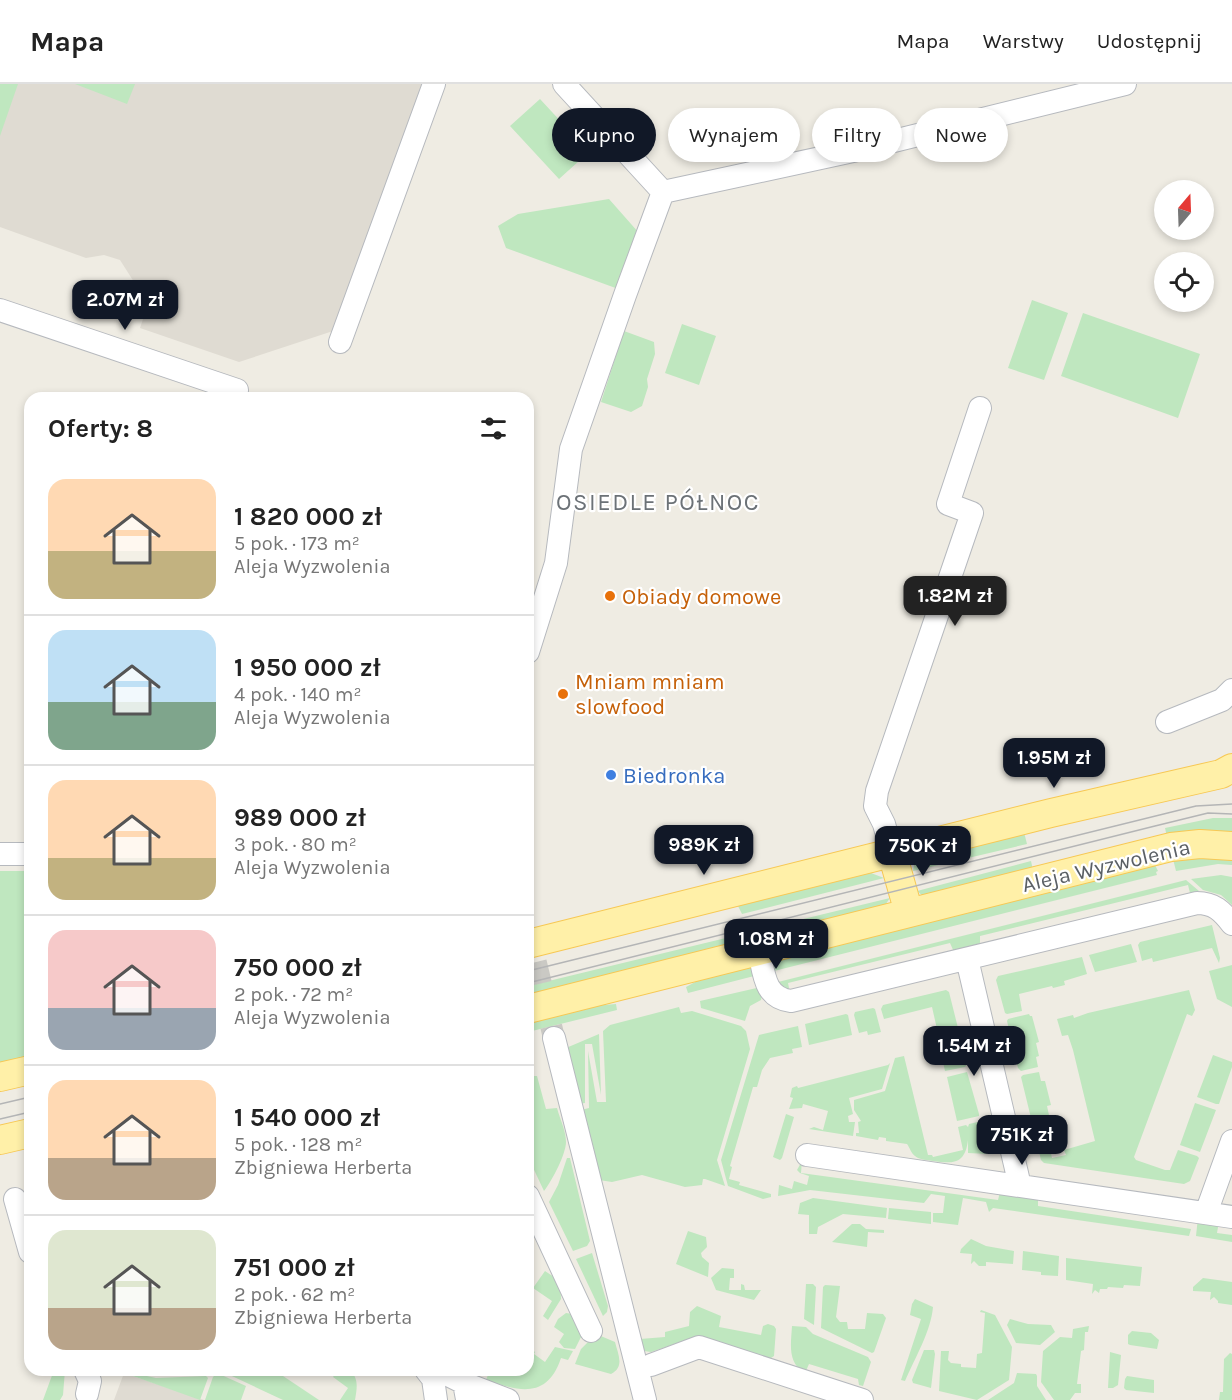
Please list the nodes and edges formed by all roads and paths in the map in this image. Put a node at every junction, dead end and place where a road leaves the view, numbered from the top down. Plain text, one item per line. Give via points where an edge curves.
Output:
1 (434, 84) edge
2 (564, 84) edge
3 (1125, 84) edge
4 (663, 192) junction
5 (0, 310) edge
6 (340, 342) dead end
7 (237, 390) dead end
8 (980, 408) dead end
9 (534, 633) edge
10 (1232, 690) edge
11 (1167, 722) dead end
12 (1232, 768) edge
13 (1232, 846) edge
14 (892, 853) junction
15 (0, 854) edge
16 (24, 854) edge
17 (909, 913) junction
18 (1232, 924) edge
19 (534, 943) edge
20 (759, 951) junction
21 (967, 959) junction
22 (534, 1007) edge
23 (554, 1038) tunnel mouth
24 (24, 1071) edge
25 (0, 1077) edge
26 (24, 1134) edge
27 (0, 1140) edge
28 (1232, 1141) edge
29 (807, 1155) dead end
30 (1020, 1186) junction
31 (15, 1199) edge
32 (534, 1209) edge
33 (1206, 1213) junction
34 (1232, 1217) edge
35 (24, 1231) edge
36 (591, 1331) dead end
37 (651, 1365) dead end
38 (88, 1376) edge
39 (431, 1376) edge
40 (445, 1376) edge
41 (465, 1392) edge
42 (87, 1394) dead end
43 (436, 1400) edge
44 (508, 1400) edge
45 (645, 1400) edge
46 (862, 1400) edge

1 - 6 street
2 - 4 street
3 - 4 street via 861,149
4 - 9 street via 572,449 556,563
5 - 7 street
8 - 14 street via 948,504 972,513 877,791 875,806
10 - 11 street via 1222,700
12 - 14 main road via 1221,774
13 - 17 main road, Aleja Wyzwolenia via 1171,847
14 - 17 main road
14 - 19 main road
15 - 16 street
17 - 20 main road, Aleja Wyzwolenia
18 - 21 street via 1216,907 1197,903
20 - 21 street via 769,990 791,1001
20 - 22 main road, Aleja Wyzwolenia
21 - 30 street
23 - 45 street
24 - 25 main road
26 - 27 main road
28 - 33 street
29 - 30 street
30 - 33 street
31 - 35 street
32 - 36 street
33 - 34 street
37 - 46 street via 699,1347
38 - 42 street
39 - 43 street
40 - 41 street
41 - 44 street

